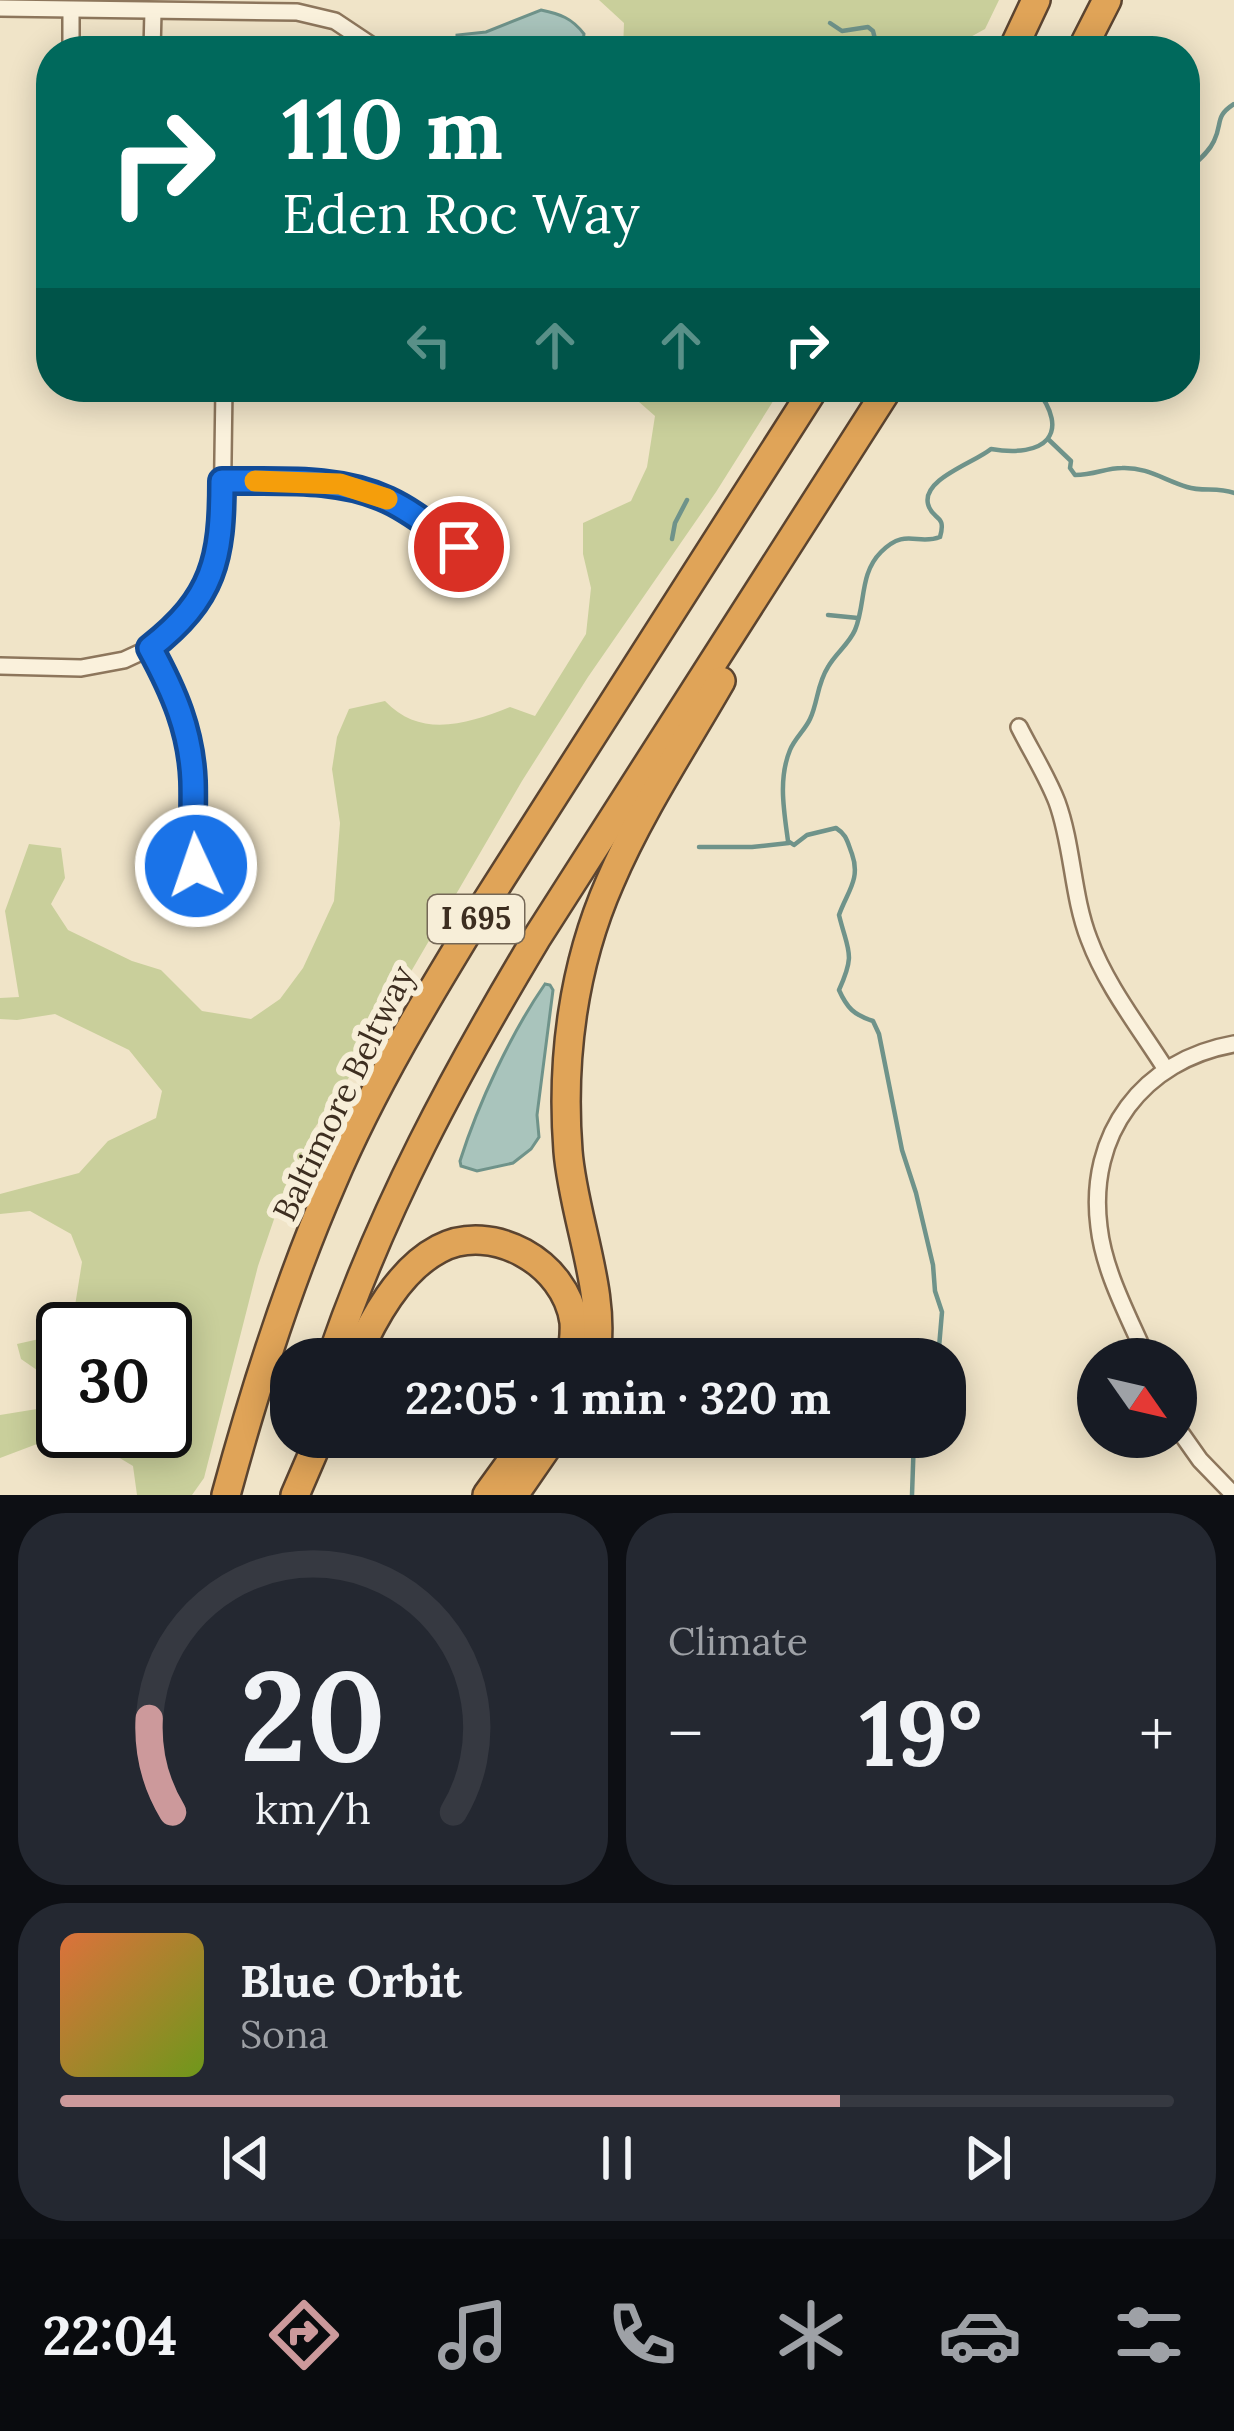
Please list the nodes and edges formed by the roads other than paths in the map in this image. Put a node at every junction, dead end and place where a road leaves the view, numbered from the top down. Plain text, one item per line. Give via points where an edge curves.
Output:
1 (1036, 0) edge
2 (1107, 0) edge
3 (0, 8) edge
4 (71, 10) junction
5 (154, 11) junction
6 (71, 36) edge
7 (153, 36) edge
8 (358, 36) edge
9 (1019, 36) edge
10 (1089, 36) edge
11 (224, 402) edge
12 (804, 402) edge
13 (879, 402) edge
14 (880, 402) edge
15 (222, 481) junction
16 (459, 547) dead end
17 (150, 648) junction
18 (0, 666) edge
19 (1018, 727) dead end
20 (196, 866) dead end
21 (1234, 1044) edge
22 (1166, 1068) junction
23 (338, 1338) edge
24 (367, 1338) edge
25 (573, 1338) edge
26 (597, 1338) edge
27 (1139, 1338) edge
28 (1197, 1457) edge
29 (301, 1458) edge
30 (310, 1458) edge
31 (514, 1458) edge
32 (540, 1458) edge
33 (226, 1495) edge
34 (293, 1495) edge
35 (487, 1495) edge
36 (514, 1495) edge
37 (1234, 1495) edge

1 - 9 highway
2 - 10 highway
3 - 4 street
4 - 5 street
4 - 6 street
5 - 7 street
5 - 8 street via 297,12
11 - 15 street
12 - 33 highway, Baltimore Beltway / I 695 via 481,910 378,1088 289,1291
13 - 23 highway, I 695 via 484,1026 390,1207
14 - 26 highway via 626,849 588,942 565,1091
15 - 16 street via 366,491
15 - 17 street via 212,573 190,612
17 - 18 street via 105,665
17 - 20 street via 188,732
19 - 22 street via 1056,801 1090,943
21 - 22 street
22 - 27 street via 1126,1110 1098,1181 1105,1255
24 - 25 highway via 413,1268 442,1247 481,1240 540,1264 560,1287
28 - 37 street
29 - 34 highway
30 - 34 highway
31 - 35 highway
32 - 36 highway

